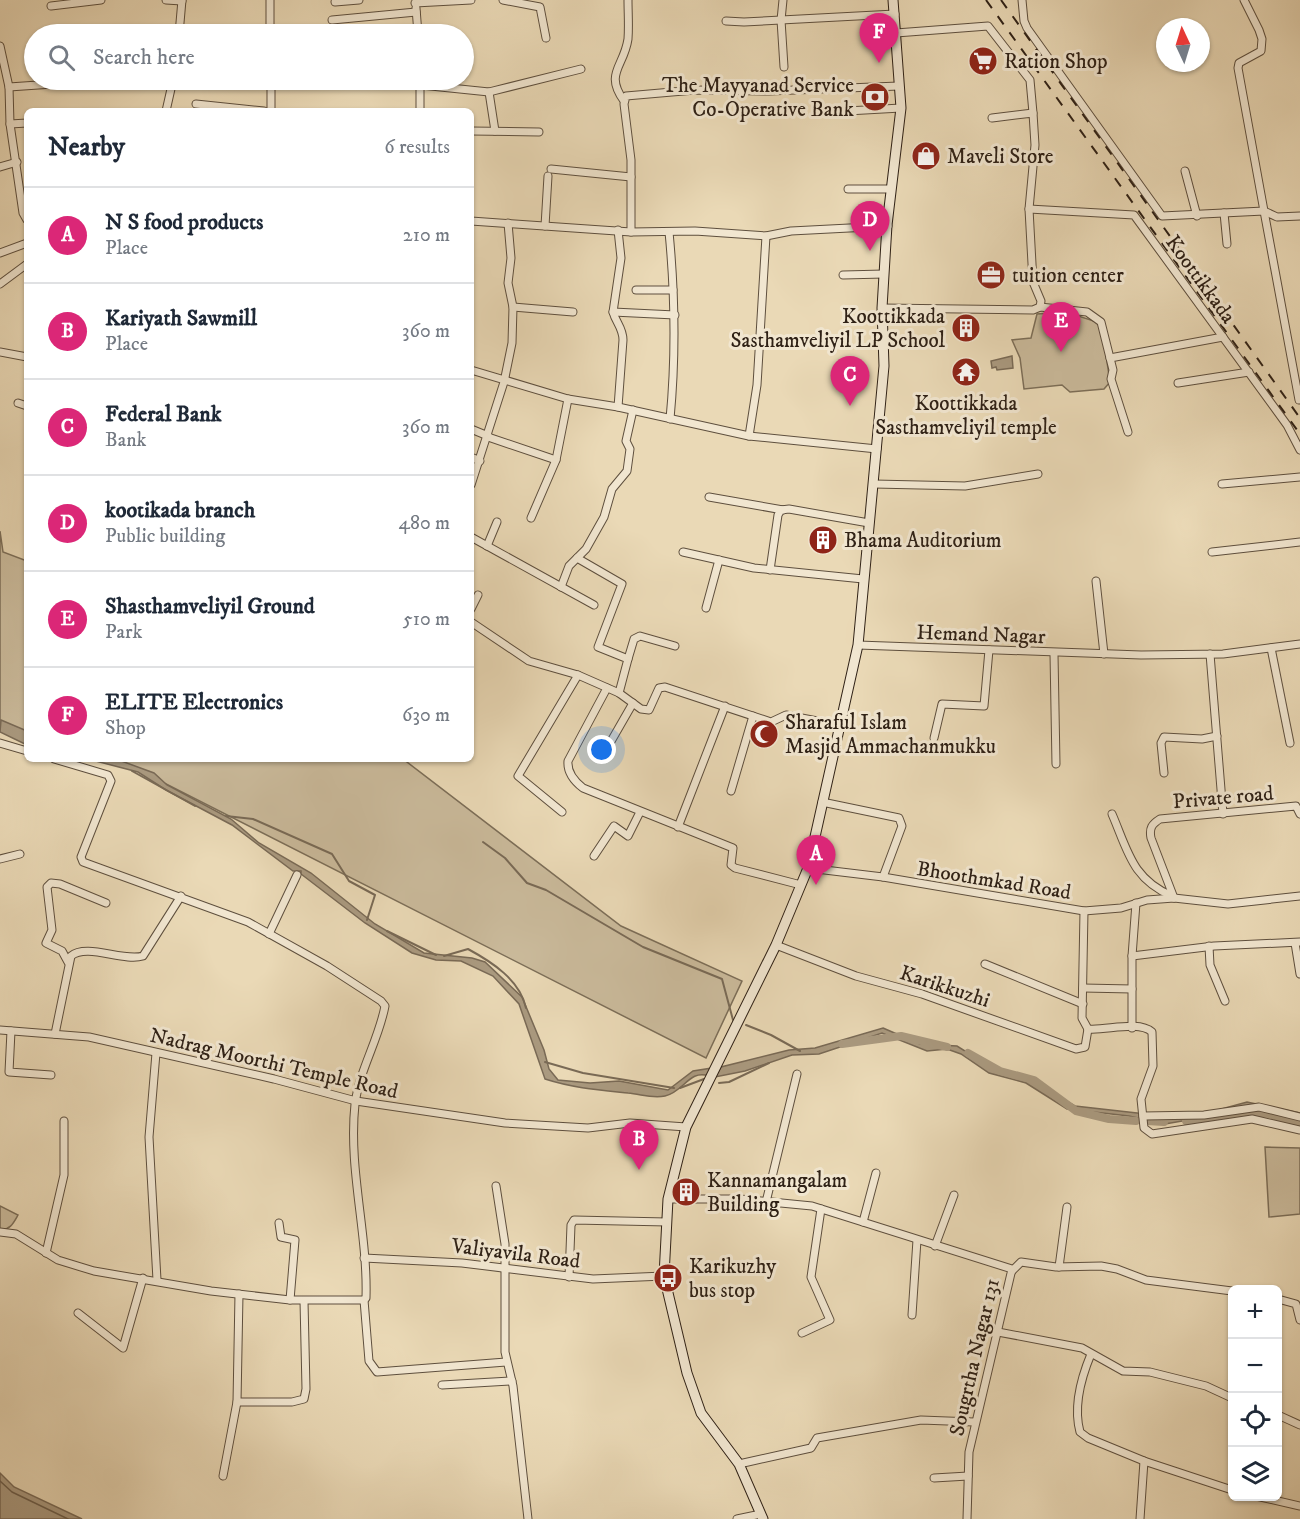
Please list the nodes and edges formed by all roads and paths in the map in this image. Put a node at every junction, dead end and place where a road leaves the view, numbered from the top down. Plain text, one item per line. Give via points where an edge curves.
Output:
1 (101, 0) edge
2 (166, 0) edge
3 (182, 0) edge
4 (270, 0) edge
5 (359, 0) edge
6 (471, 0) edge
7 (503, 0) edge
8 (628, 0) edge
9 (783, 0) edge
10 (893, 0) edge
11 (1022, 0) edge
12 (1244, 0) edge
13 (415, 1) edge
14 (336, 2) dead end
15 (51, 6) dead end
16 (416, 12) junction
17 (895, 14) junction
18 (332, 20) dead end
19 (726, 21) dead end
20 (781, 21) junction
21 (180, 24) edge
22 (270, 24) edge
23 (417, 24) edge
24 (896, 33) junction
25 (546, 38) dead end
26 (0, 46) edge
27 (1, 57) edge
28 (784, 66) dead end
29 (581, 69) dead end
30 (24, 82) edge
31 (5, 83) edge
32 (899, 86) junction
33 (171, 90) edge
34 (271, 90) edge
35 (421, 90) edge
36 (474, 90) edge
37 (489, 92) junction
38 (624, 101) junction
39 (196, 104) dead end
40 (167, 108) edge
41 (235, 108) edge
42 (271, 108) edge
43 (420, 108) edge
44 (901, 108) junction
45 (848, 111) dead end
46 (1033, 113) junction
47 (992, 118) dead end
48 (24, 123) edge
49 (10, 124) junction
50 (474, 131) edge
51 (495, 132) junction
52 (539, 132) dead end
53 (17, 162) junction
54 (0, 167) edge
55 (1185, 171) dead end
56 (631, 177) junction
57 (848, 189) dead end
58 (891, 189) junction
59 (1029, 209) junction
60 (1264, 211) junction
61 (1224, 213) junction
62 (24, 215) edge
63 (1197, 216) junction
64 (1300, 216) edge
65 (474, 221) edge
66 (508, 223) junction
67 (545, 226) junction
68 (888, 226) junction
69 (618, 230) junction
70 (631, 232) junction
71 (669, 232) junction
72 (766, 236) junction
73 (24, 244) edge
74 (1227, 244) dead end
75 (0, 254) edge
76 (24, 266) edge
77 (884, 274) junction
78 (843, 275) dead end
79 (0, 284) edge
80 (636, 290) dead end
81 (673, 290) junction
82 (513, 307) junction
83 (1040, 307) junction
84 (882, 308) junction
85 (573, 312) dead end
86 (613, 312) junction
87 (675, 315) junction
88 (1223, 337) junction
89 (0, 352) edge
90 (24, 356) edge
91 (1110, 358) junction
92 (474, 371) edge
93 (1249, 372) junction
94 (504, 382) junction
95 (1178, 383) dead end
96 (568, 399) junction
97 (1299, 400) edge
98 (18, 404) dead end
99 (24, 405) edge
100 (618, 407) junction
101 (633, 410) junction
102 (670, 418) junction
103 (474, 430) edge
104 (1128, 432) dead end
105 (488, 436) junction
106 (749, 436) junction
107 (877, 449) junction
108 (1300, 450) edge
109 (474, 458) edge
110 (556, 460) junction
111 (480, 461) junction
112 (1038, 474) dead end
113 (474, 477) edge
114 (1300, 477) edge
115 (874, 484) junction
116 (1222, 484) dead end
117 (709, 497) dead end
118 (783, 510) junction
119 (531, 518) dead end
120 (497, 522) dead end
121 (869, 523) junction
122 (474, 539) edge
123 (1300, 542) edge
124 (488, 546) junction
125 (683, 552) dead end
126 (1212, 552) dead end
127 (577, 558) junction
128 (719, 560) junction
129 (770, 570) junction
130 (863, 579) junction
131 (1096, 580) dead end
132 (561, 587) junction
133 (478, 595) dead end
134 (474, 603) edge
135 (594, 605) dead end
136 (706, 608) dead end
137 (474, 624) edge
138 (1300, 644) edge
139 (858, 645) junction
140 (675, 646) dead end
141 (1271, 648) junction
142 (989, 650) junction
143 (1054, 654) junction
144 (1104, 654) junction
145 (1210, 654) junction
146 (628, 659) junction
147 (578, 675) junction
148 (607, 688) junction
149 (619, 693) junction
150 (633, 703) junction
151 (725, 706) junction
152 (753, 716) junction
153 (838, 725) junction
154 (1217, 736) junction
155 (934, 738) dead end
156 (0, 743) edge
157 (1290, 743) dead end
158 (24, 750) edge
159 (606, 750) dead end
160 (64, 762) edge
161 (1056, 764) dead end
162 (1164, 773) dead end
163 (731, 791) dead end
164 (822, 802) junction
165 (562, 812) dead end
166 (640, 812) junction
167 (1112, 814) dead end
168 (1223, 814) junction
169 (1300, 814) edge
170 (678, 827) junction
171 (20, 854) dead end
172 (594, 856) dead end
173 (0, 858) edge
174 (808, 868) junction
175 (297, 875) dead end
176 (884, 878) junction
177 (801, 885) junction
178 (182, 896) junction
179 (1300, 896) edge
180 (1174, 898) junction
181 (106, 903) dead end
182 (1136, 903) junction
183 (1084, 911) junction
184 (269, 934) junction
185 (1298, 943) edge
186 (776, 945) junction
187 (1209, 946) junction
188 (1131, 956) junction
189 (68, 962) junction
190 (985, 964) dead end
191 (1300, 974) edge
192 (1083, 988) junction
193 (1132, 988) junction
194 (1225, 1001) dead end
195 (1083, 1004) junction
196 (1132, 1028) junction
197 (0, 1029) edge
198 (1088, 1029) junction
199 (11, 1031) junction
200 (55, 1035) junction
201 (156, 1053) junction
202 (797, 1074) dead end
203 (51, 1075) dead end
204 (356, 1101) junction
205 (1143, 1116) junction
206 (1300, 1117) edge
207 (64, 1121) dead end
208 (686, 1127) junction
209 (1300, 1130) edge
210 (876, 1173) dead end
211 (496, 1186) dead end
212 (954, 1194) dead end
213 (668, 1199) junction
214 (766, 1202) junction
215 (1067, 1207) dead end
216 (821, 1209) junction
217 (667, 1222) junction
218 (863, 1222) junction
219 (279, 1223) dead end
220 (0, 1232) edge
221 (917, 1240) junction
222 (935, 1246) junction
223 (46, 1253) junction
224 (364, 1258) junction
225 (1059, 1267) junction
226 (505, 1268) junction
227 (1012, 1269) junction
228 (664, 1276) junction
229 (569, 1277) junction
230 (143, 1278) junction
231 (157, 1280) junction
232 (1228, 1290) edge
233 (239, 1294) junction
234 (290, 1300) junction
235 (364, 1300) junction
236 (1282, 1300) edge
237 (304, 1301) junction
238 (78, 1313) dead end
239 (912, 1315) dead end
240 (1300, 1320) edge
241 (998, 1332) junction
242 (802, 1333) dead end
243 (1091, 1354) junction
244 (506, 1362) junction
245 (512, 1381) junction
246 (442, 1385) dead end
247 (1228, 1396) edge
248 (237, 1402) junction
249 (1282, 1417) edge
250 (974, 1422) junction
251 (1300, 1425) edge
252 (1144, 1461) junction
253 (739, 1464) junction
254 (223, 1476) dead end
255 (968, 1476) junction
256 (934, 1478) dead end
257 (1228, 1489) edge
258 (1276, 1501) edge
259 (1300, 1506) edge
260 (762, 1516) edge
261 (528, 1519) edge
262 (737, 1519) edge
263 (967, 1519) edge
264 (1140, 1519) edge

1 - 15 street
2 - 3 street
3 - 21 street
4 - 22 street
5 - 14 street
6 - 13 street
7 - 25 street via 540,7
8 - 38 street via 628,38 614,72 614,84
9 - 20 street
10 - 17 main road
11 - 63 street via 1023,21 1162,216
12 - 60 street via 1262,39 1261,51 1239,63 1238,68
13 - 16 street
16 - 18 street
16 - 23 street
17 - 20 street
17 - 24 main road
19 - 20 street
20 - 28 street
24 - 32 main road
24 - 46 street via 988,26 1030,80
26 - 27 street
27 - 31 street
29 - 37 street
30 - 31 street
31 - 49 street
32 - 38 street via 695,90 633,94
32 - 44 main road
33 - 40 street
34 - 42 street
35 - 43 street
36 - 37 street
37 - 51 street
38 - 56 street
39 - 41 street
44 - 45 street
44 - 58 main road
46 - 47 street
46 - 59 street via 1035,145
48 - 49 street
49 - 53 street
50 - 51 street
51 - 52 street
53 - 54 street
53 - 62 street
55 - 63 street
56 - 67 street via 549,172
56 - 70 street
57 - 58 street
58 - 68 main road
59 - 83 street via 1034,282
59 - 88 street, Koottikkada via 1134,215
60 - 61 street
60 - 64 street via 1277,217
60 - 97 street
61 - 63 street
61 - 74 street
65 - 66 street
66 - 67 street
66 - 82 street via 512,258 508,283
67 - 69 street
68 - 72 street
68 - 77 main road
69 - 70 street
69 - 86 street via 621,258
70 - 71 street
71 - 72 street
71 - 81 street
72 - 106 street via 757,385
73 - 75 street
76 - 79 street
77 - 78 street
77 - 84 main road
80 - 81 street
81 - 87 street
82 - 85 street
82 - 94 street via 512,343
83 - 84 street
83 - 91 street via 1093,315 1101,322
84 - 107 main road via 884,366
86 - 87 street
86 - 100 street via 623,328
87 - 102 street
88 - 91 street
88 - 93 street, Koottikkada
89 - 90 street
91 - 104 street via 1112,379
92 - 94 street
93 - 95 street
93 - 108 street, Koottikkada
94 - 96 street
94 - 105 street
96 - 100 street
96 - 110 street
98 - 99 street
100 - 101 street
101 - 102 street
101 - 127 street via 626,441 630,449 627,471 612,489 604,517
102 - 106 street
103 - 105 street
105 - 110 street
105 - 111 street
106 - 107 street
107 - 115 main road
109 - 111 street
110 - 119 street
111 - 113 street
112 - 115 street via 965,486
114 - 116 street
115 - 121 main road
117 - 118 street
118 - 121 street
118 - 129 street via 778,515
120 - 124 street
121 - 130 main road
122 - 124 street
123 - 126 street
124 - 132 street
125 - 128 street
127 - 132 street via 569,566
127 - 146 street via 622,585 598,647
128 - 129 street
128 - 136 street
129 - 130 street
130 - 139 main road
131 - 144 street
132 - 135 street
133 - 134 street
137 - 147 street via 530,661
138 - 141 street, Hemand Nagar
139 - 142 street, Hemand Nagar
139 - 153 main road
140 - 146 street via 640,636 634,639
141 - 145 street, Hemand Nagar
141 - 157 street
142 - 143 street, Hemand Nagar
142 - 155 street via 984,706 942,704
143 - 144 street, Hemand Nagar
143 - 161 street
144 - 145 street, Hemand Nagar
145 - 154 street
146 - 149 street
147 - 148 street
147 - 165 street via 518,776
148 - 149 street
148 - 166 street via 570,756 569,771 583,788
149 - 150 street
150 - 151 street via 649,710 659,688 665,687
150 - 159 street
151 - 152 street
151 - 170 street
152 - 153 street via 771,722 786,715
152 - 163 street
153 - 164 main road
154 - 162 street via 1164,737
154 - 168 street
156 - 158 street
160 - 178 street via 108,775 111,781 81,857 83,862
164 - 174 main road
164 - 176 street via 899,818 902,825
166 - 170 street
166 - 172 street via 628,836 614,826
167 - 180 street via 1138,873 1152,887
168 - 169 street, Private road via 1296,807
168 - 180 street, Private road via 1160,819 1150,829
170 - 177 street via 734,848 731,862 735,868
171 - 173 street
174 - 176 street, Bhoothmkad Road
174 - 177 main road
175 - 184 street
176 - 183 street, Bhoothmkad Road
177 - 186 main road
178 - 184 street
178 - 189 street via 143,956 81,951 75,952
179 - 180 street via 1228,904
180 - 182 street, Bhoothmkad Road
181 - 189 street via 60,884 47,887 52,930 46,943 62,951
182 - 183 street, Bhoothmkad Road
182 - 188 street
183 - 192 street
184 - 204 street via 327,966 384,1006
185 - 187 street
185 - 191 street
186 - 198 street, Karikkuzhi via 856,976 922,994 1076,1049 1085,1047
186 - 208 main road
187 - 188 street
187 - 194 street via 1210,965
188 - 193 street
189 - 200 street
190 - 195 street
192 - 193 street
192 - 195 street
193 - 196 street
195 - 198 street via 1083,1024
196 - 198 street
196 - 205 street via 1148,1029 1153,1038 1153,1066 1142,1092
197 - 199 street, Nadrag Moorthi Temple Road
199 - 200 street, Nadrag Moorthi Temple Road
199 - 203 street via 9,1072
200 - 201 street, Nadrag Moorthi Temple Road via 89,1037
201 - 204 street, Nadrag Moorthi Temple Road
201 - 231 street via 148,1137
202 - 214 street
204 - 208 street, Nadrag Moorthi Temple Road via 505,1123 588,1128 630,1123
204 - 224 street via 353,1157
205 - 206 street via 1204,1115 1259,1107
205 - 209 street via 1144,1128 1152,1134 1252,1119
207 - 223 street via 64,1175
208 - 213 main road
210 - 218 street
211 - 226 street
212 - 222 street
213 - 214 street, Sougrtha Nagar 131 via 740,1198
213 - 217 main road
214 - 216 street, Sougrtha Nagar 131
215 - 225 street
216 - 218 street, Sougrtha Nagar 131
216 - 242 street via 811,1276 830,1320
217 - 228 main road
217 - 229 street via 574,1220
218 - 221 street, Sougrtha Nagar 131
219 - 234 street via 280,1236 295,1240
220 - 223 street via 15,1234
221 - 222 street, Sougrtha Nagar 131
221 - 239 street
222 - 227 street, Sougrtha Nagar 131
223 - 230 street via 94,1271
224 - 226 street, Valiyavila Road
224 - 235 street
225 - 227 street via 1021,1262
225 - 232 street via 1117,1269 1146,1280
226 - 229 street, Valiyavila Road
226 - 244 street
227 - 241 street, Sougrtha Nagar 131
228 - 229 street, Valiyavila Road
228 - 253 main road via 687,1373 701,1413
230 - 231 street
230 - 238 street via 123,1348
231 - 233 street
233 - 234 street
233 - 248 street
234 - 237 street
235 - 237 street
235 - 244 street via 369,1361 377,1372
236 - 240 street via 1296,1305
237 - 248 street via 303,1399
241 - 243 street via 1082,1348
241 - 250 street, Sougrtha Nagar 131
243 - 247 street via 1123,1371 1150,1372
243 - 252 street via 1079,1396 1080,1432
244 - 245 street
245 - 246 street
245 - 261 street
248 - 254 street
249 - 251 street
250 - 253 street via 921,1420 839,1432 817,1438 810,1448
250 - 255 street, Sougrtha Nagar 131
252 - 257 street
252 - 264 street
253 - 260 main road
255 - 256 street
255 - 263 street, Sougrtha Nagar 131
258 - 259 street
260 - 262 street

